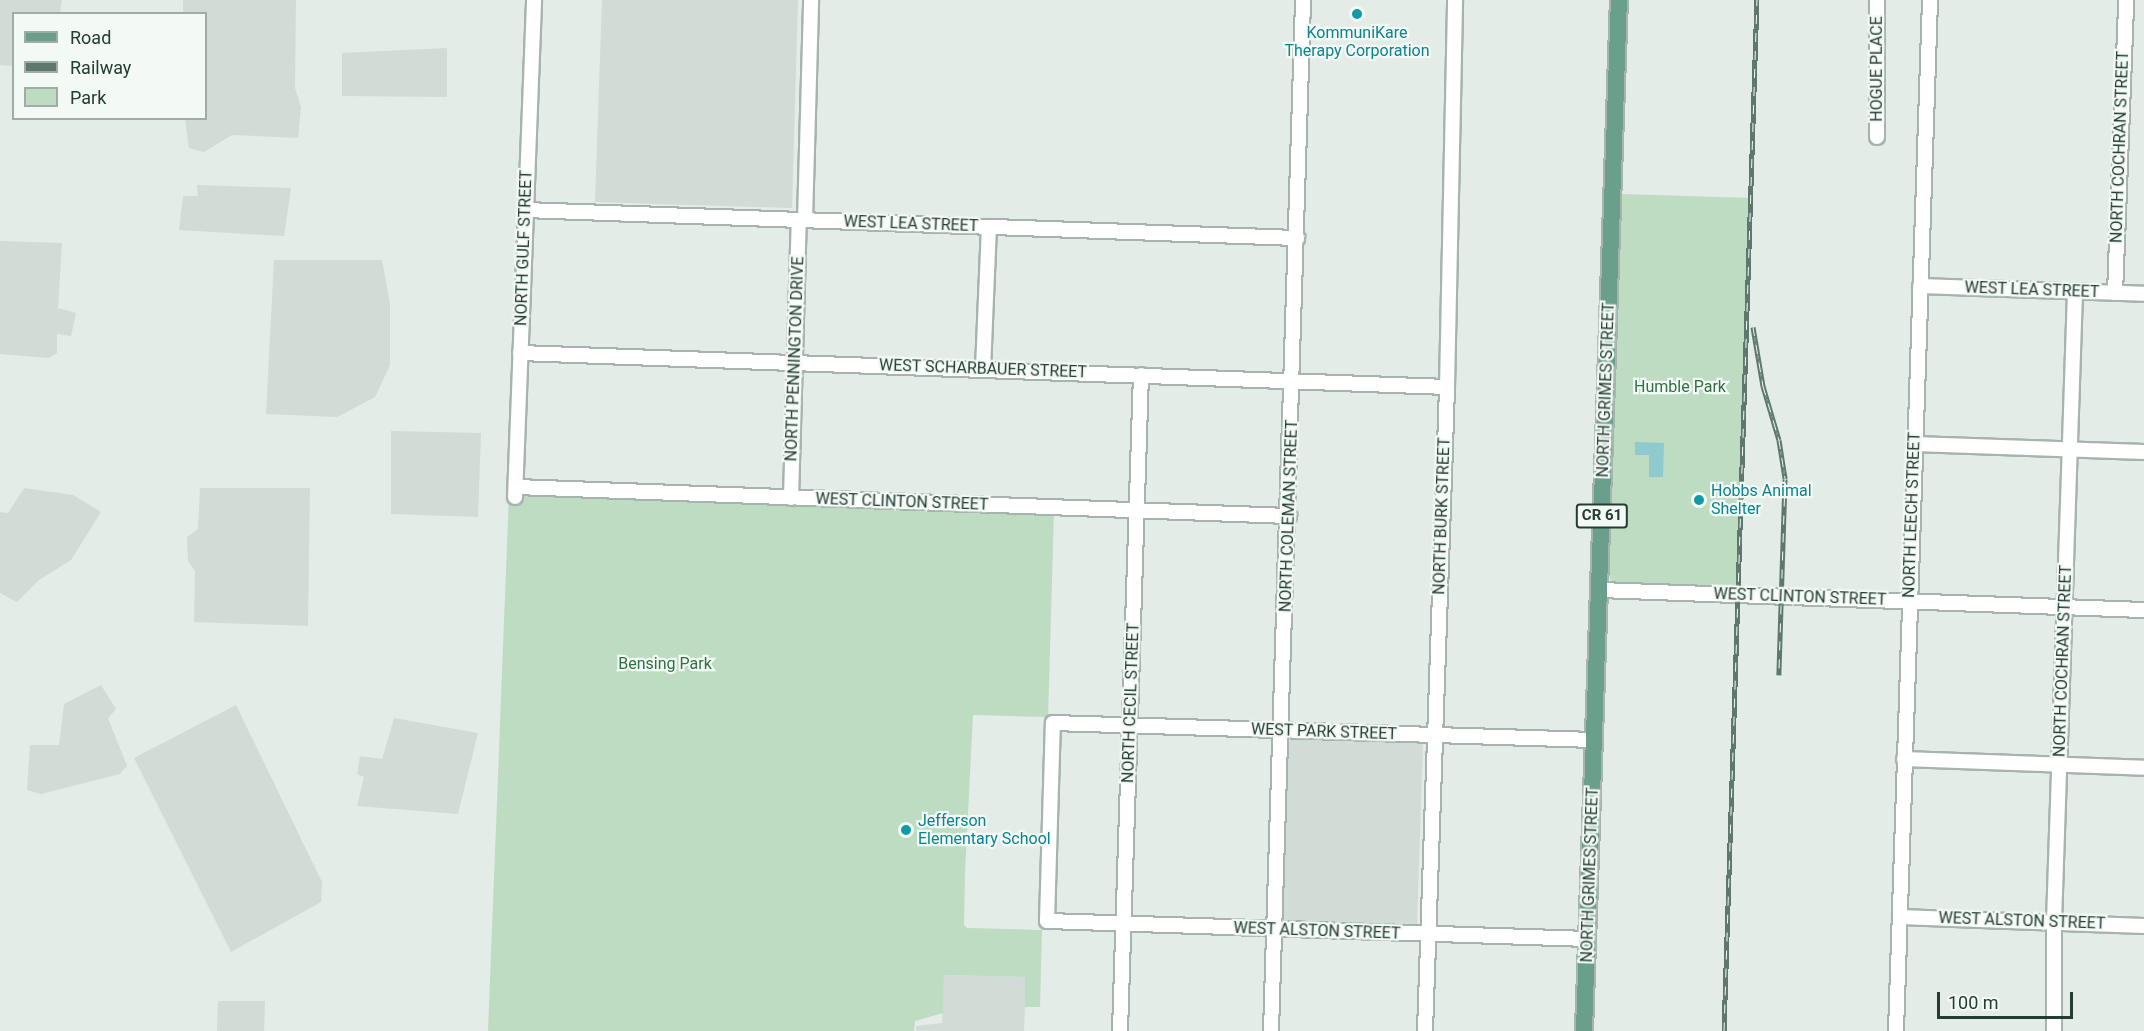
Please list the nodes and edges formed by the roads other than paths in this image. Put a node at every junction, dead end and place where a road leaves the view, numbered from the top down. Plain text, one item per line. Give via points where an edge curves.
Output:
1 (534, 0) edge
2 (811, 0) edge
3 (1303, 0) edge
4 (1455, 0) edge
5 (1619, 0) edge
6 (1877, 0) edge
7 (1930, 0) edge
8 (2126, 0) edge
9 (1877, 137) dead end
10 (525, 210) junction
11 (802, 220) junction
12 (989, 227) junction
13 (1297, 238) junction
14 (1920, 286) junction
15 (2075, 292) junction
16 (2115, 293) junction
17 (2144, 294) edge
18 (520, 353) junction
19 (795, 363) junction
20 (983, 369) junction
21 (1141, 375) junction
22 (1293, 381) junction
23 (1446, 387) junction
24 (1914, 444) junction
25 (2069, 449) junction
26 (2144, 452) edge
27 (515, 492) joint
28 (790, 498) junction
29 (1137, 510) junction
30 (1289, 516) junction
31 (1600, 590) junction
32 (1909, 602) junction
33 (2065, 608) junction
34 (2144, 610) edge
35 (1130, 726) junction
36 (1281, 730) junction
37 (1434, 735) junction
38 (1595, 740) junction
39 (1904, 759) junction
40 (2060, 765) junction
41 (2144, 768) edge
42 (1900, 917) junction
43 (1047, 921) joint
44 (2054, 922) junction
45 (1124, 924) junction
46 (2144, 926) edge
47 (1275, 929) junction
48 (1428, 934) junction
49 (1588, 939) junction
50 (1120, 1031) edge
51 (1271, 1031) edge
52 (1425, 1031) edge
53 (1584, 1031) edge
54 (1896, 1031) edge
55 (2054, 1031) edge

1 - 10 street, NORTH GULF STREET
2 - 11 street, NORTH PENNINGTON DRIVE
3 - 13 street, NORTH COLEMAN STREET
4 - 23 street, NORTH BURK STREET
5 - 31 main road, NORTH GRIMES STREET / CR 61
6 - 9 street, HOGUE PLACE
7 - 14 street, NORTH LEECH STREET
8 - 16 street, NORTH COCHRAN STREET
10 - 11 street, WEST LEA STREET
10 - 18 street, NORTH GULF STREET
11 - 12 street, WEST LEA STREET
11 - 19 street, NORTH PENNINGTON DRIVE
12 - 13 street, WEST LEA STREET
12 - 20 street
13 - 22 street, NORTH COLEMAN STREET
14 - 15 street, WEST LEA STREET
14 - 24 street, NORTH LEECH STREET
15 - 16 street, WEST LEA STREET
15 - 25 street, NORTH COCHRAN STREET
16 - 17 street, WEST LEA STREET
18 - 19 street, WEST SCHARBAUER STREET
18 - 27 street, NORTH GULF STREET
19 - 20 street, WEST SCHARBAUER STREET
19 - 28 street, NORTH PENNINGTON DRIVE
20 - 21 street, WEST SCHARBAUER STREET
21 - 22 street, WEST SCHARBAUER STREET
21 - 29 street, NORTH CECIL STREET
22 - 23 street, WEST SCHARBAUER STREET
22 - 30 street, NORTH COLEMAN STREET
23 - 37 street, NORTH BURK STREET
24 - 25 street
24 - 32 street, NORTH LEECH STREET
25 - 26 street
25 - 33 street, NORTH COCHRAN STREET
27 - 28 street, WEST CLINTON STREET
28 - 29 street, WEST CLINTON STREET
29 - 30 street, WEST CLINTON STREET
29 - 35 street, NORTH CECIL STREET
30 - 36 street, NORTH COLEMAN STREET
31 - 32 street, WEST CLINTON STREET
31 - 38 main road, NORTH GRIMES STREET / CR 61
32 - 33 street, WEST CLINTON STREET
32 - 39 street, NORTH LEECH STREET
33 - 34 street, WEST CLINTON STREET
33 - 40 street, NORTH COCHRAN STREET
35 - 36 street, WEST PARK STREET
35 - 43 street, WEST PARK STREET via 1053,723
35 - 45 street, NORTH CECIL STREET
36 - 37 street, WEST PARK STREET
36 - 47 street, NORTH COLEMAN STREET
37 - 38 street, WEST PARK STREET
37 - 48 street, NORTH BURK STREET
38 - 49 main road, NORTH GRIMES STREET / CR 61
39 - 40 street
39 - 42 street, NORTH LEECH STREET
40 - 41 street
40 - 44 street, NORTH COCHRAN STREET
42 - 44 street, WEST ALSTON STREET
42 - 54 street, NORTH LEECH STREET
43 - 45 street, WEST ALSTON STREET
44 - 46 street, WEST ALSTON STREET
44 - 55 street, NORTH COCHRAN STREET
45 - 47 street, WEST ALSTON STREET
45 - 50 street, NORTH CECIL STREET
47 - 48 street, WEST ALSTON STREET
47 - 51 street, NORTH COLEMAN STREET
48 - 49 street, WEST ALSTON STREET
48 - 52 street, NORTH BURK STREET
49 - 53 main road, NORTH GRIMES STREET / CR 61

